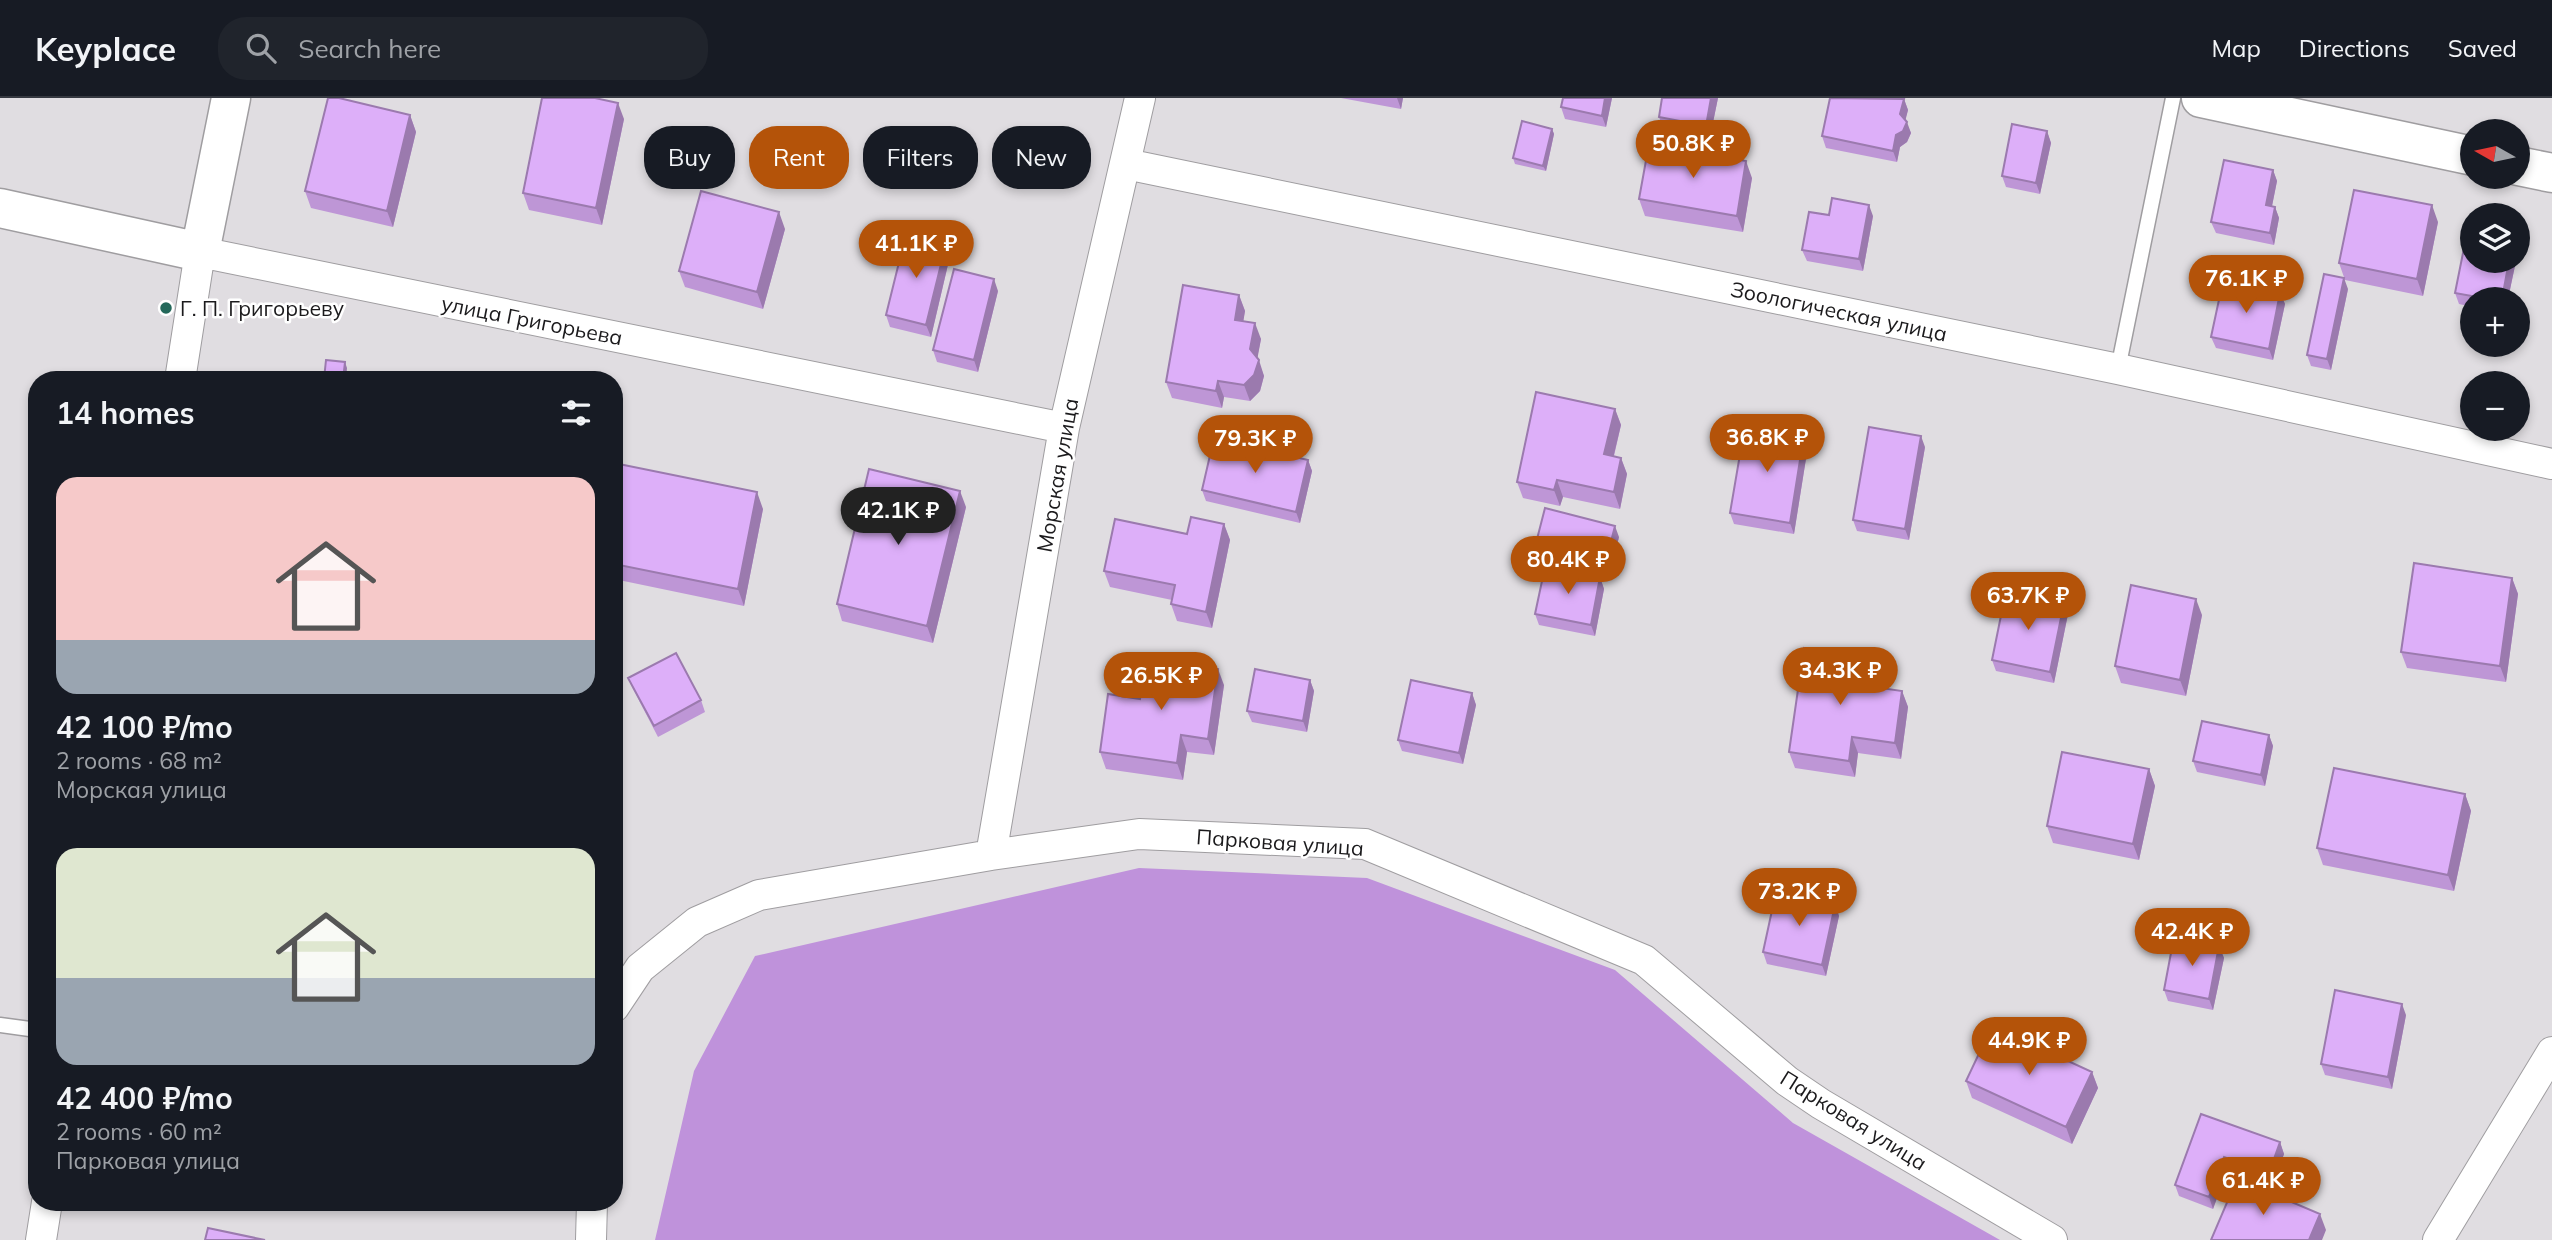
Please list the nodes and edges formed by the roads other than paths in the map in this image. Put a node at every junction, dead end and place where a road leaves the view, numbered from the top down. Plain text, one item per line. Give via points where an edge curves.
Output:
1 (231, 98) edge
2 (1140, 98) edge
3 (2173, 98) edge
4 (2201, 98) edge
5 (2460, 153) edge
6 (1126, 164) junction
7 (2530, 168) edge
8 (2552, 173) edge
9 (0, 208) edge
10 (200, 252) junction
11 (2118, 369) junction
12 (181, 371) edge
13 (1064, 428) junction
14 (2552, 464) edge
15 (991, 855) junction
16 (623, 994) edge
17 (0, 1025) edge
18 (28, 1029) edge
19 (2552, 1052) edge
20 (46, 1211) edge
21 (592, 1211) edge
22 (41, 1240) edge
23 (592, 1240) edge
24 (2052, 1240) edge
25 (2438, 1240) edge

1 - 10 street
2 - 6 street, Морская улица
3 - 11 lane
4 - 5 street
6 - 11 street, Зоологическая улица
6 - 13 street, Морская улица
7 - 8 street
9 - 10 street, улица Григорьева
10 - 12 street
10 - 13 street, улица Григорьева
11 - 14 street, Зоологическая улица
13 - 15 street, Морская улица
15 - 16 street, Парковая улица via 760,895 697,922 640,968
15 - 24 street, Парковая улица via 1139,834 1365,844 1644,960 1798,1088
17 - 18 lane
19 - 25 street
20 - 22 street
21 - 23 street

